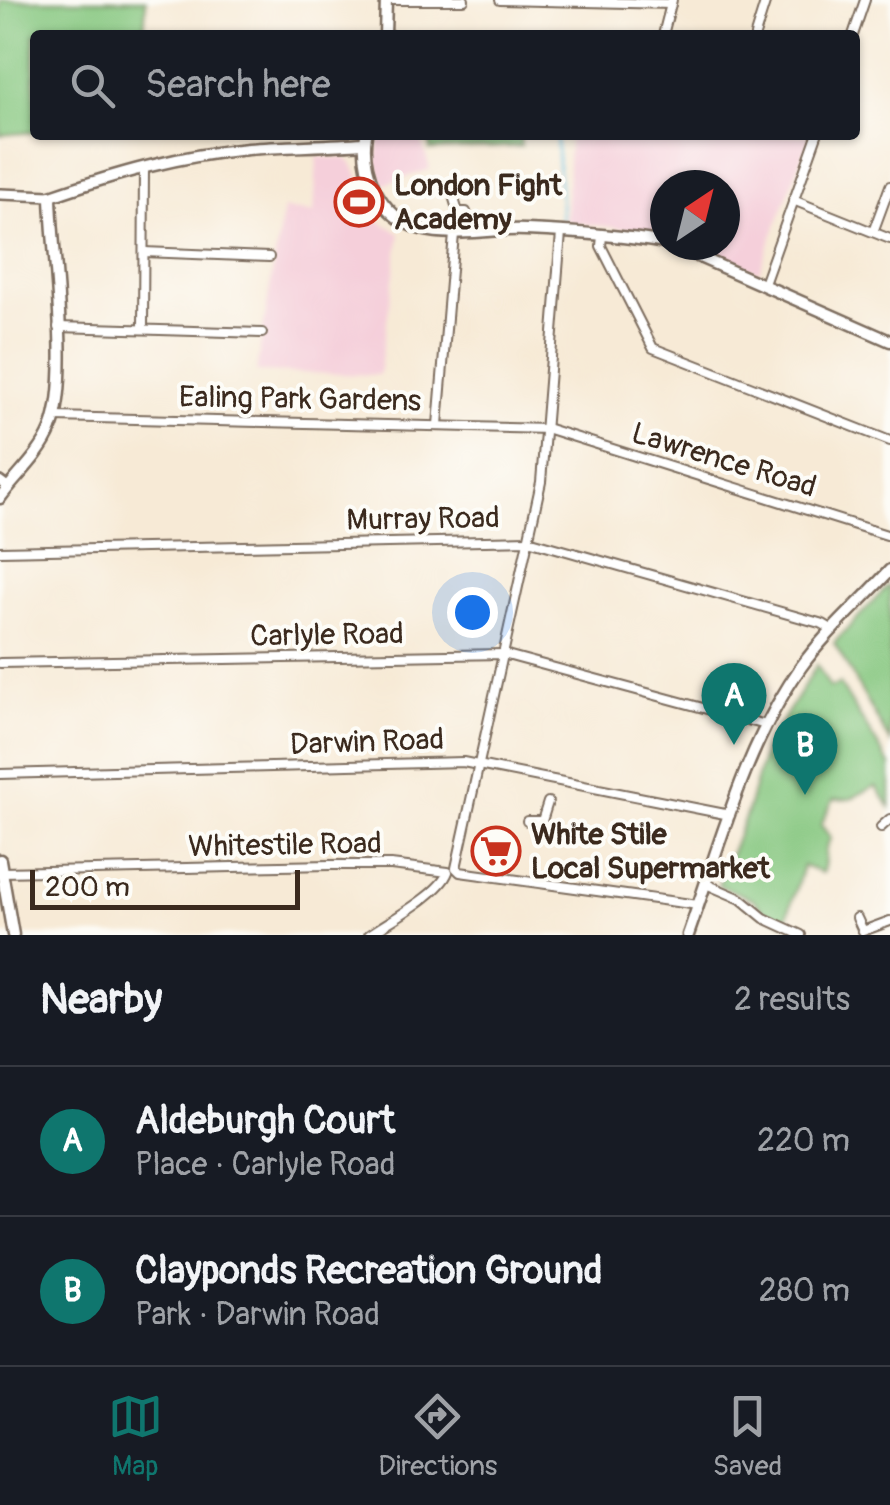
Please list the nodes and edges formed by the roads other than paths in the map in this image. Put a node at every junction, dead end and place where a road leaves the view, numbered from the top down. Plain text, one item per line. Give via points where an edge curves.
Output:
1 (387, 0) edge
2 (464, 0) edge
3 (500, 0) edge
4 (766, 0) edge
5 (865, 0) edge
6 (672, 2) edge
7 (385, 30) edge
8 (664, 30) edge
9 (757, 30) edge
10 (854, 30) edge
11 (353, 140) edge
12 (365, 140) edge
13 (814, 140) edge
14 (144, 168) junction
15 (890, 186) edge
16 (0, 194) edge
17 (51, 196) junction
18 (454, 200) dead end
19 (793, 200) junction
20 (472, 232) junction
21 (873, 232) junction
22 (561, 233) junction
23 (454, 234) junction
24 (602, 236) junction
25 (890, 239) edge
26 (650, 241) edge
27 (144, 252) junction
28 (269, 257) dead end
29 (707, 260) edge
30 (764, 284) junction
31 (58, 327) junction
32 (143, 330) junction
33 (262, 333) dead end
34 (890, 341) edge
35 (55, 416) junction
36 (438, 425) junction
37 (544, 428) junction
38 (890, 441) edge
39 (4, 484) edge
40 (0, 498) edge
41 (890, 536) edge
42 (528, 540) junction
43 (0, 551) edge
44 (890, 570) edge
45 (834, 630) junction
46 (503, 654) junction
47 (0, 663) edge
48 (766, 725) junction
49 (479, 764) junction
50 (0, 774) edge
51 (552, 780) junction
52 (730, 816) junction
53 (890, 819) edge
54 (527, 821) dead end
55 (881, 827) dead end
56 (0, 860) edge
57 (452, 869) junction
58 (2, 872) edge
59 (706, 884) junction
60 (698, 906) junction
61 (857, 918) dead end
62 (890, 922) edge
63 (13, 935) edge
64 (368, 935) edge
65 (688, 935) edge
66 (800, 935) edge

1 - 2 street
1 - 7 main road
3 - 6 street
4 - 9 street
5 - 10 street
6 - 8 street
11 - 14 main road via 246,149
12 - 23 main road via 372,182 391,212 417,228
13 - 19 street
14 - 17 main road
14 - 27 street
15 - 21 street
16 - 17 street
17 - 31 main road
18 - 20 street
19 - 21 street
19 - 30 street
20 - 22 main road
20 - 23 main road
21 - 25 street
22 - 24 main road
22 - 37 street
23 - 36 street
24 - 26 main road
24 - 38 street via 600,246 653,348
27 - 28 street
27 - 32 street
29 - 30 main road
30 - 34 main road
31 - 32 street
31 - 35 main road
32 - 33 street
35 - 36 street, Ealing Park Gardens
35 - 39 main road via 41,448
36 - 37 street, Ealing Park Gardens
37 - 41 street, Lawrence Road
37 - 42 street
39 - 40 main road
42 - 43 street, Murray Road
42 - 45 street, Murray Road
42 - 46 street
44 - 45 main road
45 - 48 main road via 804,663
46 - 47 street, Carlyle Road
46 - 48 street, Carlyle Road
46 - 49 street
48 - 52 main road
49 - 50 street, Darwin Road
49 - 51 street, Darwin Road
49 - 57 street
51 - 52 street, Darwin Road
51 - 54 street via 542,821
52 - 59 main road
53 - 55 street
56 - 58 main road
57 - 58 street, Whitestile Road
57 - 60 street, Whitestile Road
57 - 64 street
58 - 63 main road
59 - 60 main road
59 - 66 street
60 - 65 main road
61 - 62 street via 863,931

